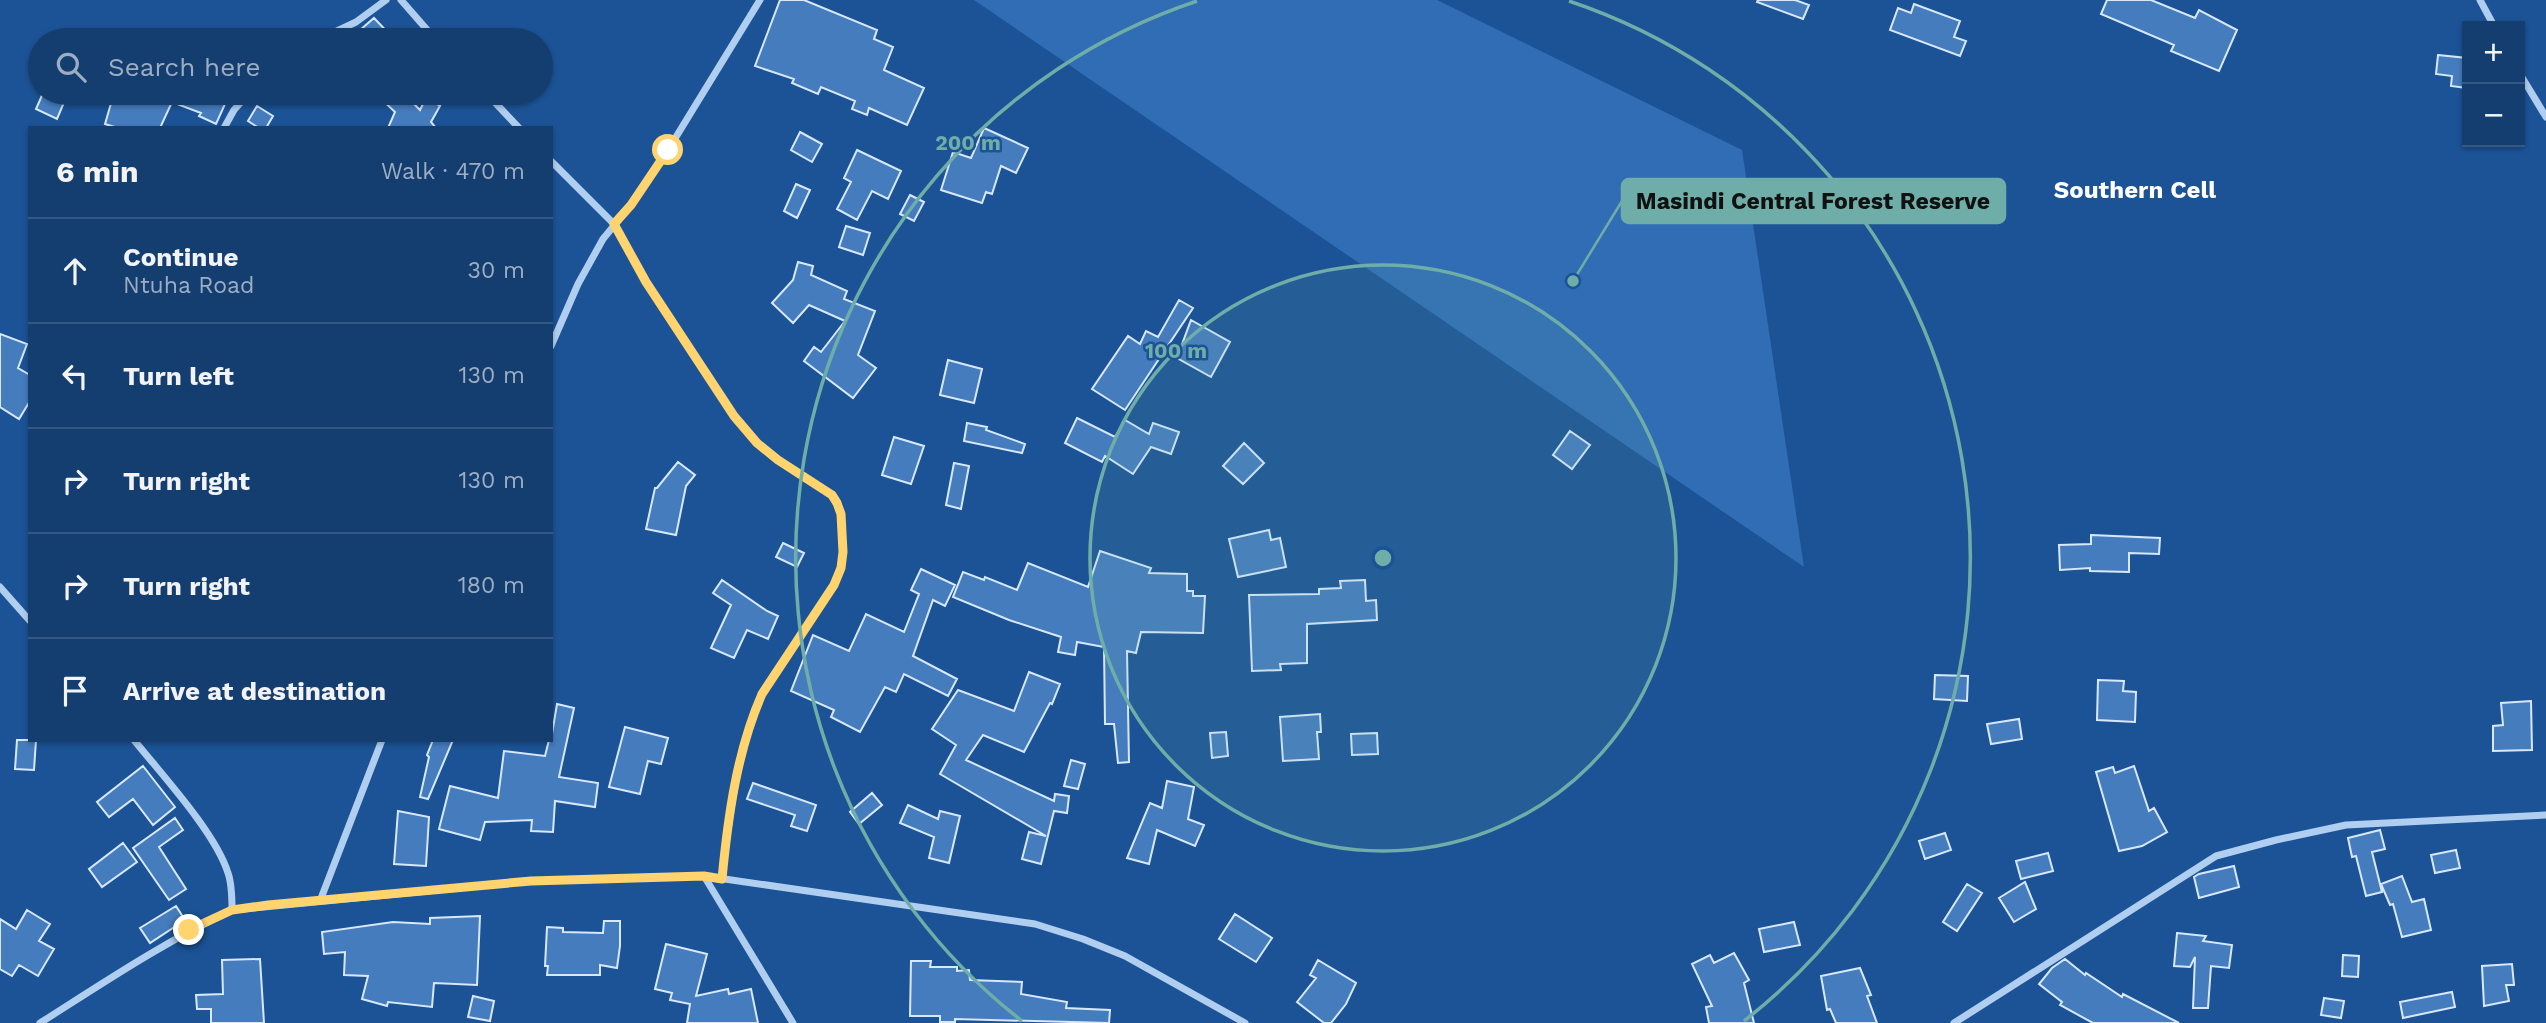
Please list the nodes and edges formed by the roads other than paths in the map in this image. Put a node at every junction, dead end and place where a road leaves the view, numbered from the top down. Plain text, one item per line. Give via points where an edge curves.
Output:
1 (386, 0) edge
2 (401, 0) edge
3 (760, 0) edge
4 (2480, 0) edge
5 (2491, 21) edge
6 (343, 28) edge
7 (426, 28) edge
8 (2525, 82) edge
9 (238, 105) edge
10 (498, 105) edge
11 (2546, 117) edge
12 (225, 126) edge
13 (518, 126) edge
14 (553, 163) edge
15 (614, 224) junction
16 (553, 342) edge
17 (0, 587) edge
18 (28, 619) edge
19 (136, 742) edge
20 (381, 742) edge
21 (2546, 815) edge
22 (704, 876) junction
23 (722, 879) junction
24 (320, 901) junction
25 (232, 910) junction
26 (40, 1023) edge
27 (793, 1023) edge
28 (1245, 1023) edge
29 (1954, 1023) edge

1 - 6 street
2 - 7 street
3 - 15 street via 668,150
4 - 5 street
8 - 11 street
9 - 12 street
10 - 13 street
14 - 15 street
15 - 16 street via 590,261
15 - 23 street via 646,282 734,416 778,460 832,495 841,514 843,552 834,585 755,711 734,790
17 - 18 street
19 - 25 street via 222,856
20 - 24 street
21 - 29 street via 2346,825 2216,856
22 - 23 street
22 - 24 street via 531,881
22 - 27 street
23 - 28 street via 1035,924 1125,956
24 - 25 street
25 - 26 street via 132,963

